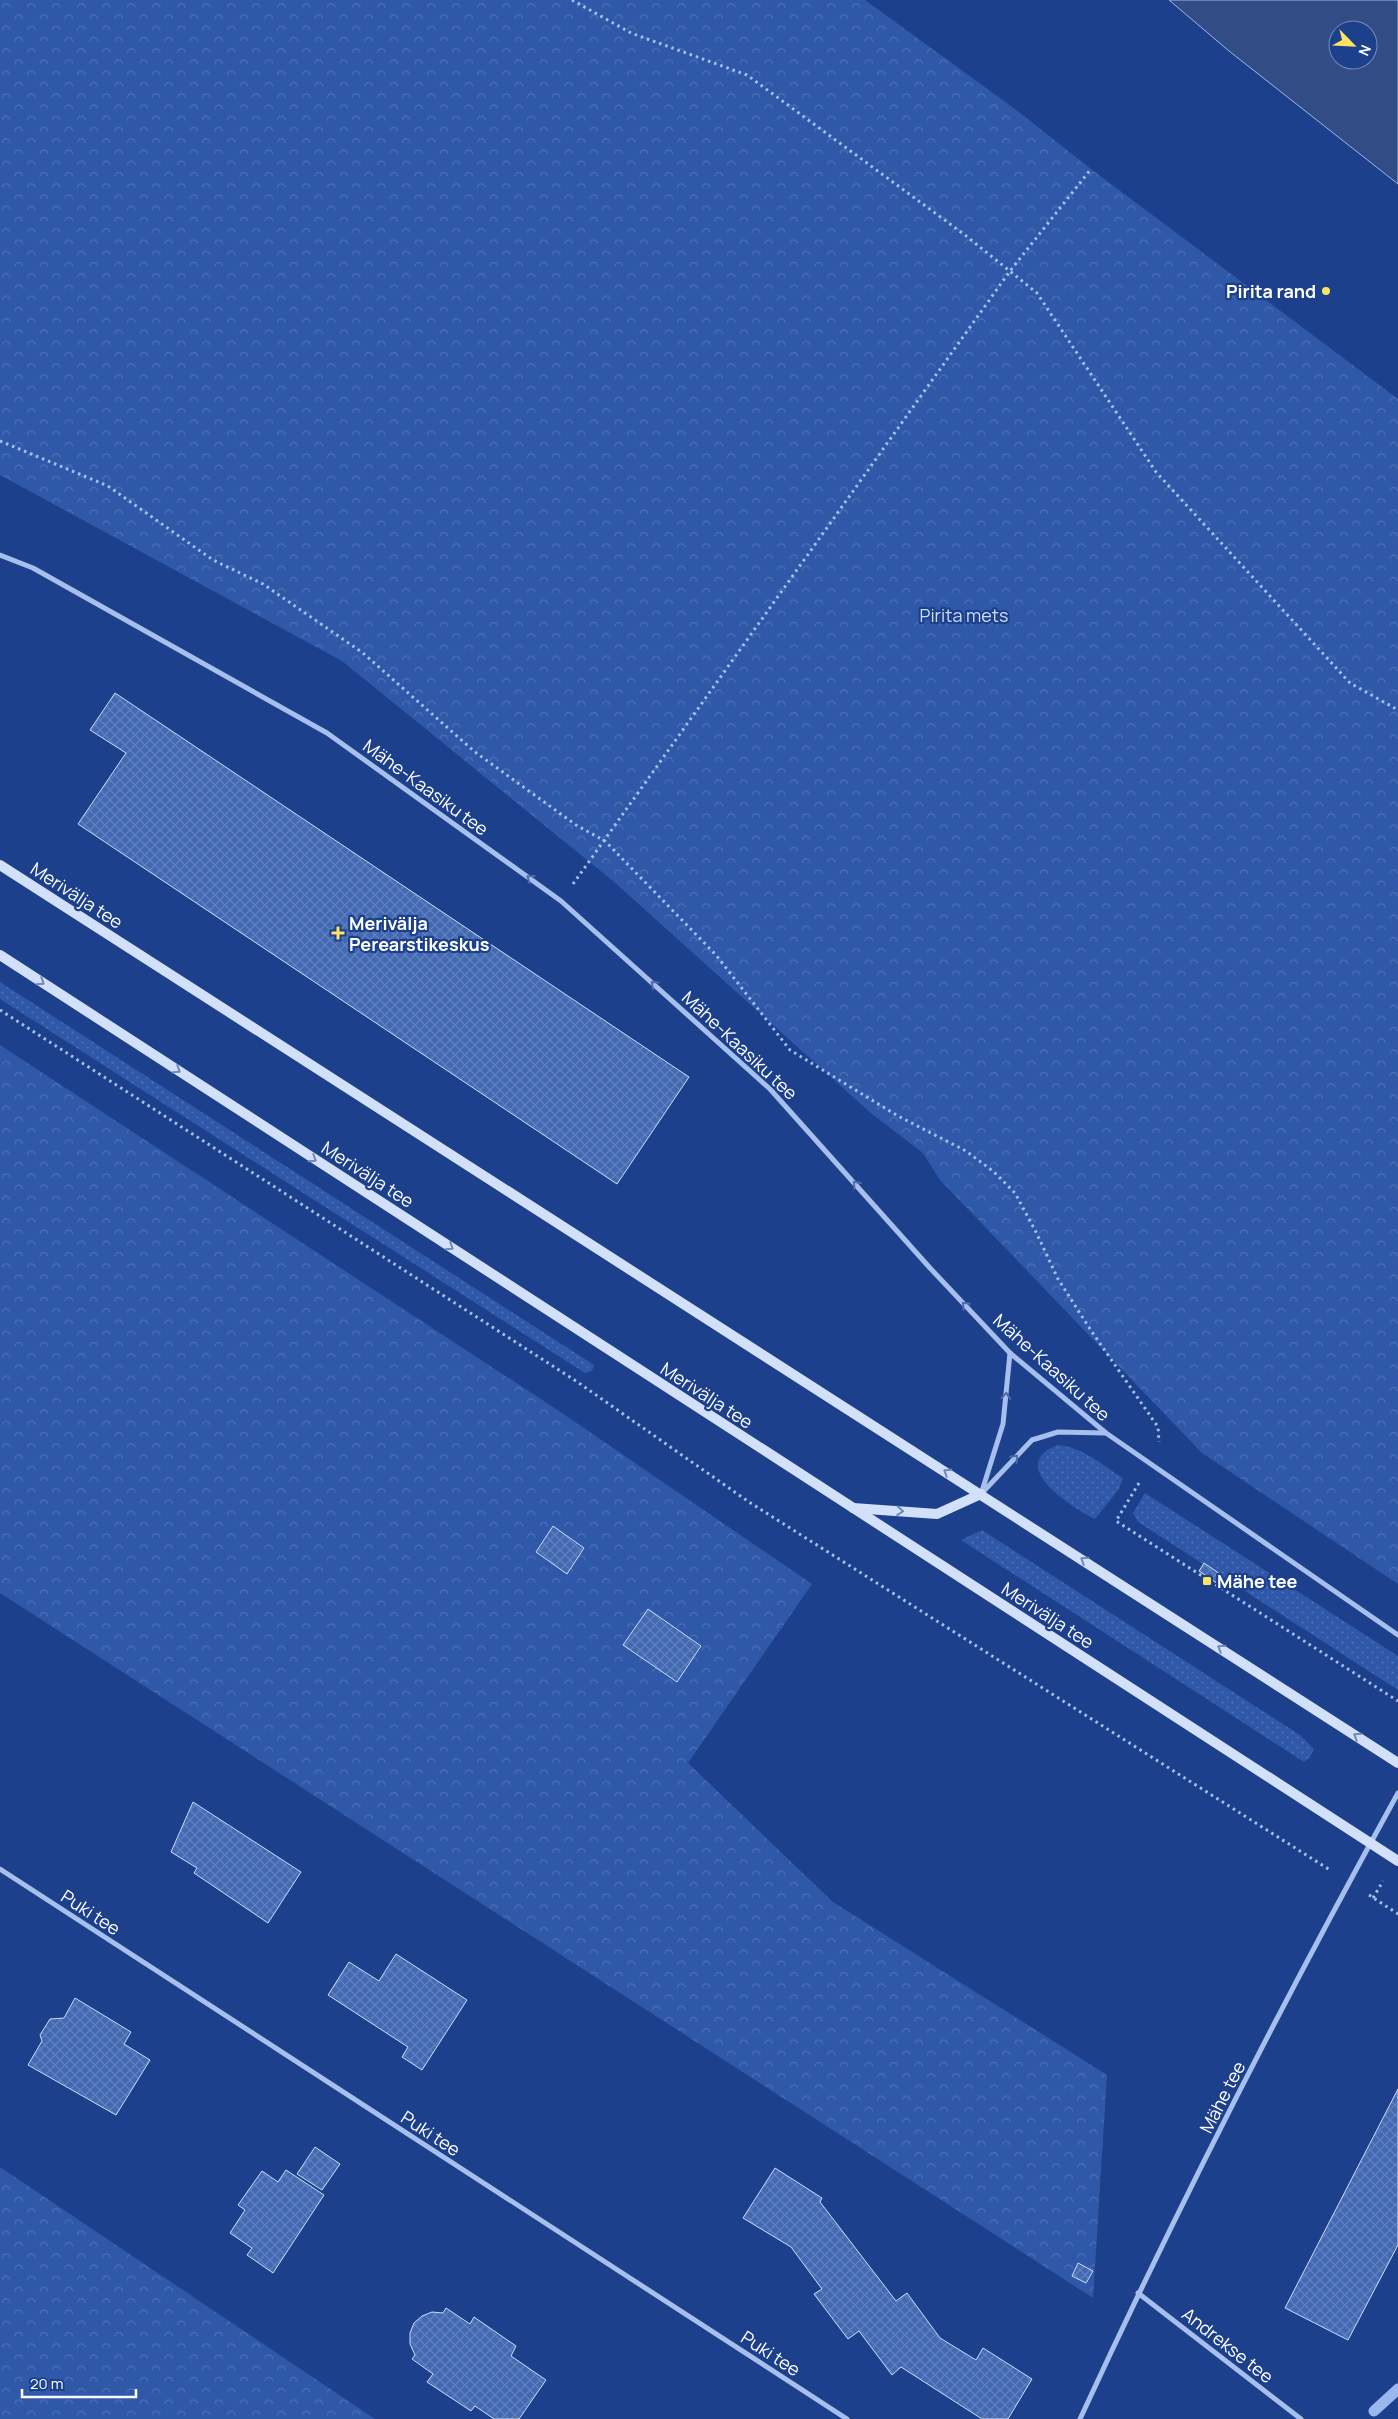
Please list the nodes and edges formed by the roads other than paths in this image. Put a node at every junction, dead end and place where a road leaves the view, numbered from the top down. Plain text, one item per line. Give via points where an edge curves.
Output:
1 (0, 555) edge
2 (0, 865) edge
3 (0, 955) edge
4 (1010, 1353) junction
5 (1106, 1433) junction
6 (982, 1494) junction
7 (852, 1508) junction
8 (1398, 1635) edge
9 (1398, 1763) edge
10 (1398, 1793) edge
11 (1371, 1842) junction
12 (1398, 1861) edge
13 (0, 1869) edge
14 (1138, 2293) junction
15 (847, 2419) edge
16 (1080, 2419) edge
17 (1301, 2419) edge

4 -> 1 street, Mähe-Kaasiku tee via 770,1089 561,901 327,733 33,568
6 -> 2 main road, Merivälja tee
3 -> 7 main road, Merivälja tee
4 - 5 street, Mähe-Kaasiku tee
6 -> 4 street via 1003,1424
6 -> 5 street via 1032,1440 1058,1432
5 - 8 street, Mähe-Kaasiku tee
7 -> 6 main road via 937,1514
9 -> 6 main road, Merivälja tee
7 - 11 main road, Merivälja tee
10 - 11 street, Mähe tee
11 - 12 main road, Merivälja tee
11 - 14 street, Mähe tee
13 - 15 street, Puki tee
14 - 16 street, Mähe tee
14 - 17 street, Andrekse tee

